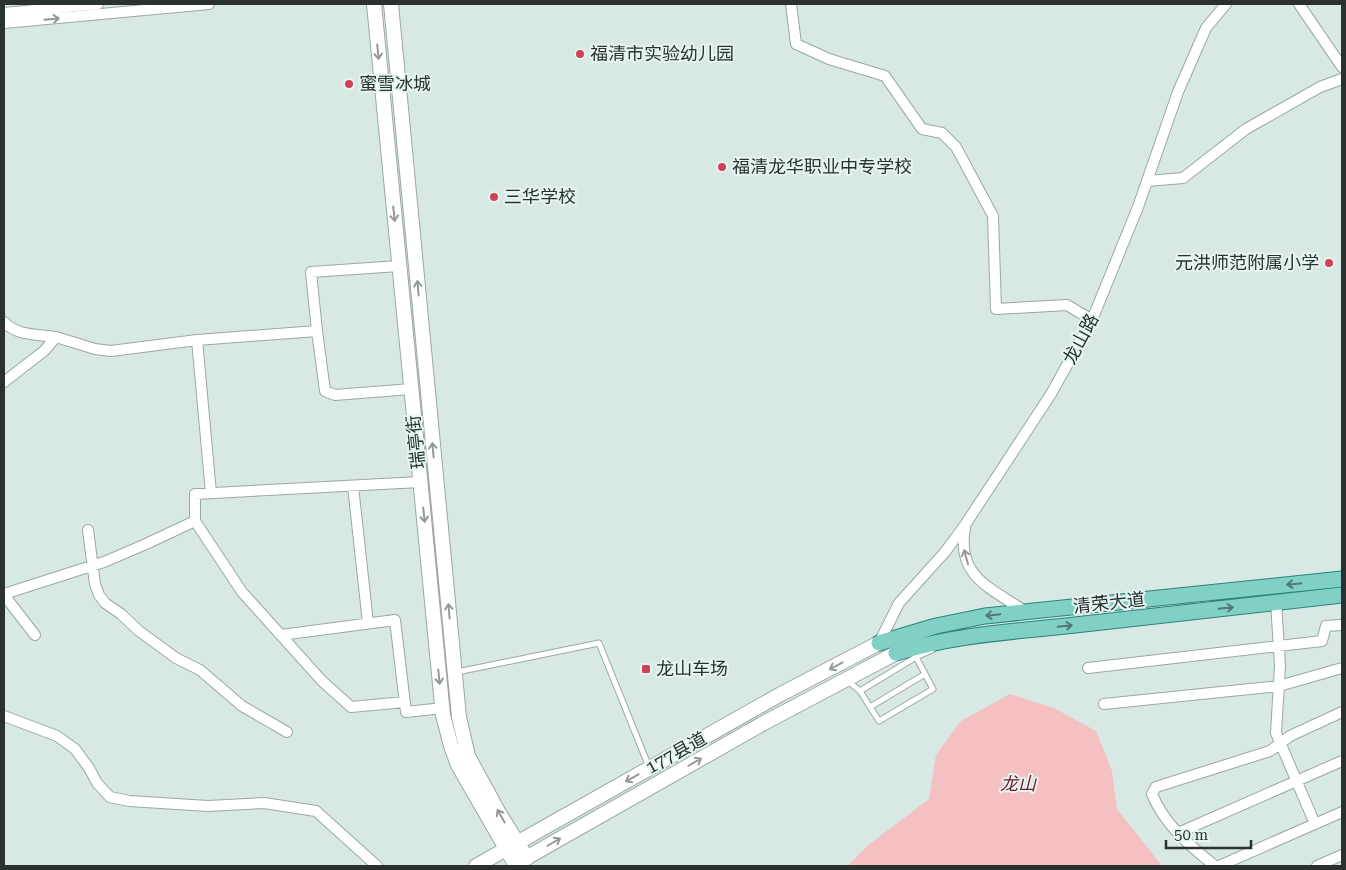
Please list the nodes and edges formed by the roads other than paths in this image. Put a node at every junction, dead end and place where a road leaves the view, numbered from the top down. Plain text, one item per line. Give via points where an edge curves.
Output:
1 (98, 4) edge
2 (209, 4) edge
3 (374, 4) edge
4 (391, 4) edge
5 (791, 4) edge
6 (1226, 4) edge
7 (1299, 4) edge
8 (4, 13) edge
9 (4, 23) edge
10 (1342, 46) edge
11 (1331, 51) junction
12 (1342, 67) edge
13 (1342, 80) edge
14 (1147, 181) junction
15 (399, 266) junction
16 (1092, 320) junction
17 (5, 326) edge
18 (317, 331) junction
19 (56, 337) junction
20 (196, 340) junction
21 (4, 382) edge
22 (411, 389) junction
23 (420, 482) junction
24 (353, 486) junction
25 (211, 493) junction
26 (195, 521) junction
27 (965, 525) junction
28 (88, 530) dead end
29 (91, 566) junction
30 (1342, 579) edge
31 (4, 594) edge
32 (1342, 595) edge
33 (1276, 602) junction
34 (1026, 612) junction
35 (368, 623) junction
36 (1342, 625) edge
37 (35, 635) dead end
38 (281, 635) junction
39 (947, 639) junction
40 (879, 644) junction
41 (1279, 646) junction
42 (896, 653) joint
43 (916, 657) junction
44 (1088, 668) dead end
45 (1342, 668) edge
46 (454, 673) junction
47 (925, 674) junction
48 (845, 679) junction
49 (1279, 686) junction
50 (860, 691) junction
51 (405, 702) junction
52 (1104, 704) dead end
53 (870, 707) junction
54 (443, 708) junction
55 (1342, 712) edge
56 (4, 716) edge
57 (287, 732) dead end
58 (1280, 743) junction
59 (1342, 761) edge
60 (649, 768) junction
61 (1296, 781) junction
62 (1342, 812) edge
63 (1315, 824) junction
64 (1178, 833) junction
65 (511, 845) junction
66 (1342, 855) edge
67 (518, 863) edge
68 (377, 866) edge
69 (476, 866) edge
70 (1214, 866) edge
71 (1219, 866) edge
72 (1318, 866) edge

1 - 8 street
9 -> 2 street
3 -> 15 main road, 瑞亭街
46 -> 4 main road, 瑞亭街
5 - 16 street via 796,44 829,59 885,76 922,129 942,133 956,147 993,216 996,309 1067,305
6 - 14 street, 龙山路 via 1206,28 1178,92
7 - 11 street
10 - 11 street
11 - 12 street
13 - 14 street via 1320,87 1246,129 1183,178
14 - 16 street, 龙山路
15 - 18 street via 311,272
15 - 22 main road, 瑞亭街
16 - 27 street, 龙山路 via 1051,394
17 - 19 street via 19,332
18 - 20 street
18 - 22 street via 325,391 335,395
19 - 20 street via 111,351
19 - 21 street via 44,351
20 - 25 street
22 - 23 main road, 瑞亭街
23 - 24 street
23 -> 54 main road, 瑞亭街
24 - 25 street
24 - 35 street
25 - 26 street via 195,494
26 - 29 street
26 - 38 street via 242,592
34 -> 27 street via 979,580 970,570 964,555
27 - 40 street, 龙山路 via 899,603
28 - 29 street
29 - 31 street
29 - 57 street via 98,595 138,631 176,658 200,670 242,706
30 -> 34 main road, 清荣大道
31 - 37 street
32 - 33 main road, 清荣大道
39 -> 33 main road, 清荣大道
33 - 41 street
34 -> 40 main road, 清荣大道 via 936,626
35 - 38 street
35 - 51 street via 395,620
36 - 41 street via 1326,626 1322,641
38 - 51 street via 322,681 351,706
39 - 42 main road, 清荣大道
39 - 43 lane
40 -> 60 main road, 177县道
41 - 44 street
41 - 49 street
42 - 48 main road, 177县道
43 - 47 lane
43 - 50 lane
45 - 49 street
46 - 60 lane via 599,643
65 -> 46 main road, 瑞亭街 via 468,756
47 - 53 lane
47 - 53 lane via 933,689 918,698 879,721
48 - 50 lane
67 -> 48 main road, 177县道
49 - 52 street
49 - 58 street via 1276,733
50 - 53 lane
51 - 54 street via 406,712
54 - 65 main road, 瑞亭街 via 450,746 458,765
55 - 58 street
56 - 68 street via 57,736 75,749 96,783 110,796 129,801 208,806 264,803 316,811
58 - 61 street
58 - 64 street via 1270,751 1156,787 1152,794 1157,806
59 - 61 street
60 -> 65 main road, 177县道
61 - 63 street
61 - 64 street
62 - 63 street
63 - 71 street
64 - 70 street
65 - 67 main road, 瑞亭街
65 - 69 main road, 177县道
66 - 72 street

